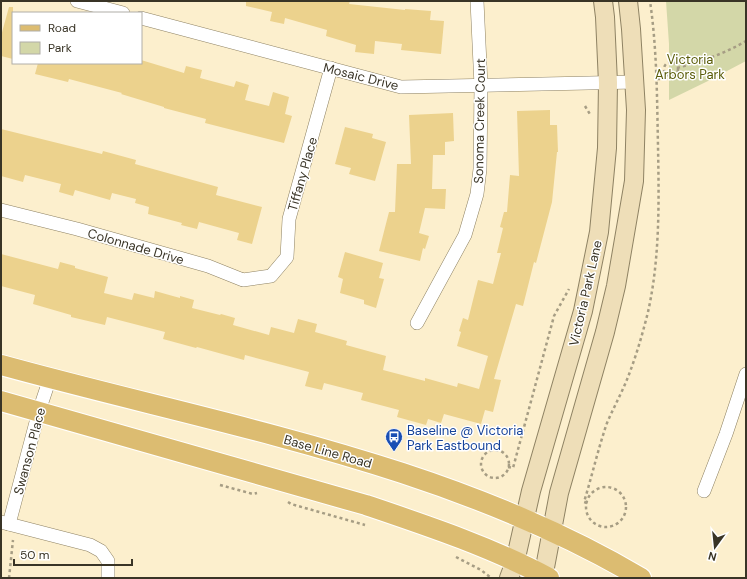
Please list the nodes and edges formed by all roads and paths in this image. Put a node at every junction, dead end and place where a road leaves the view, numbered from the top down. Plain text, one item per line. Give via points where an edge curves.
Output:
1 (77, 1) edge
2 (477, 1) edge
3 (603, 1) edge
4 (628, 1) edge
5 (650, 1) edge
6 (119, 12) edge
7 (142, 18) edge
8 (746, 41) edge
9 (331, 68) junction
10 (677, 68) junction
11 (665, 71) junction
12 (657, 79) junction
13 (635, 82) junction
14 (608, 83) junction
15 (480, 86) junction
16 (585, 106) dead end
17 (592, 124) dead end
18 (1, 210) edge
19 (271, 276) joint
20 (571, 283) dead end
21 (417, 323) dead end
22 (1, 365) edge
23 (746, 374) edge
24 (50, 378) junction
25 (1, 401) edge
26 (39, 411) junction
27 (508, 467) junction
28 (220, 485) dead end
29 (704, 491) dead end
30 (258, 492) dead end
31 (287, 500) dead end
32 (587, 503) junction
33 (525, 519) junction
34 (5, 523) edge
35 (369, 526) dead end
36 (552, 531) junction
37 (13, 540) dead end
38 (454, 556) dead end
39 (512, 570) edge
40 (490, 577) dead end
41 (545, 577) edge
42 (9, 578) edge
43 (108, 578) edge
44 (641, 578) edge

1 - 6 street
2 - 15 street, Sonoma Creek Court
3 - 14 main road, Victoria Park Lane
4 - 13 main road, Victoria Park Lane
5 - 12 path
7 - 9 street, Mosaic Drive
8 - 10 path via 717,56
9 - 15 street, Mosaic Drive via 401,87
9 - 19 street, Tiffany Place via 289,219 287,257
10 - 11 path via 674,75
10 - 11 path via 674,62 669,62 664,67
11 - 12 path via 660,79
12 - 32 path via 658,202 654,281 640,344 607,423 584,502
13 - 14 street, Mosaic Drive
13 - 36 main road, Victoria Park Lane via 634,181 616,286
14 - 15 street, Mosaic Drive
14 - 33 main road, Victoria Park Lane via 599,232 583,311
15 - 21 street, Sonoma Creek Court via 480,169 477,194 465,235
16 - 17 path
18 - 19 street, Colonnade Drive via 208,266 243,280
20 - 27 path via 554,316 512,468
22 - 24 main road, Base Line Road
23 - 29 street
24 - 26 street, Swanson Place
24 - 33 main road, Base Line Road via 366,461 430,482
25 - 26 main road
26 - 34 street, Swanson Place
26 - 39 main road via 366,505 487,549
27 - 27 path via 502,476 492,478 484,473 481,460 490,450 499,450 507,456
28 - 30 path via 253,494
31 - 35 path via 291,504
32 - 32 path via 596,490 608,487 620,492 624,497 626,510 622,520 614,526 600,526 589,518
33 - 36 main road, Base Line Road
33 - 39 main road, Victoria Park Lane
34 - 43 street via 90,545 101,551 108,561
36 - 41 main road, Victoria Park Lane
36 - 44 main road, Base Line Road
37 - 42 path
38 - 40 path
39 - 41 main road

